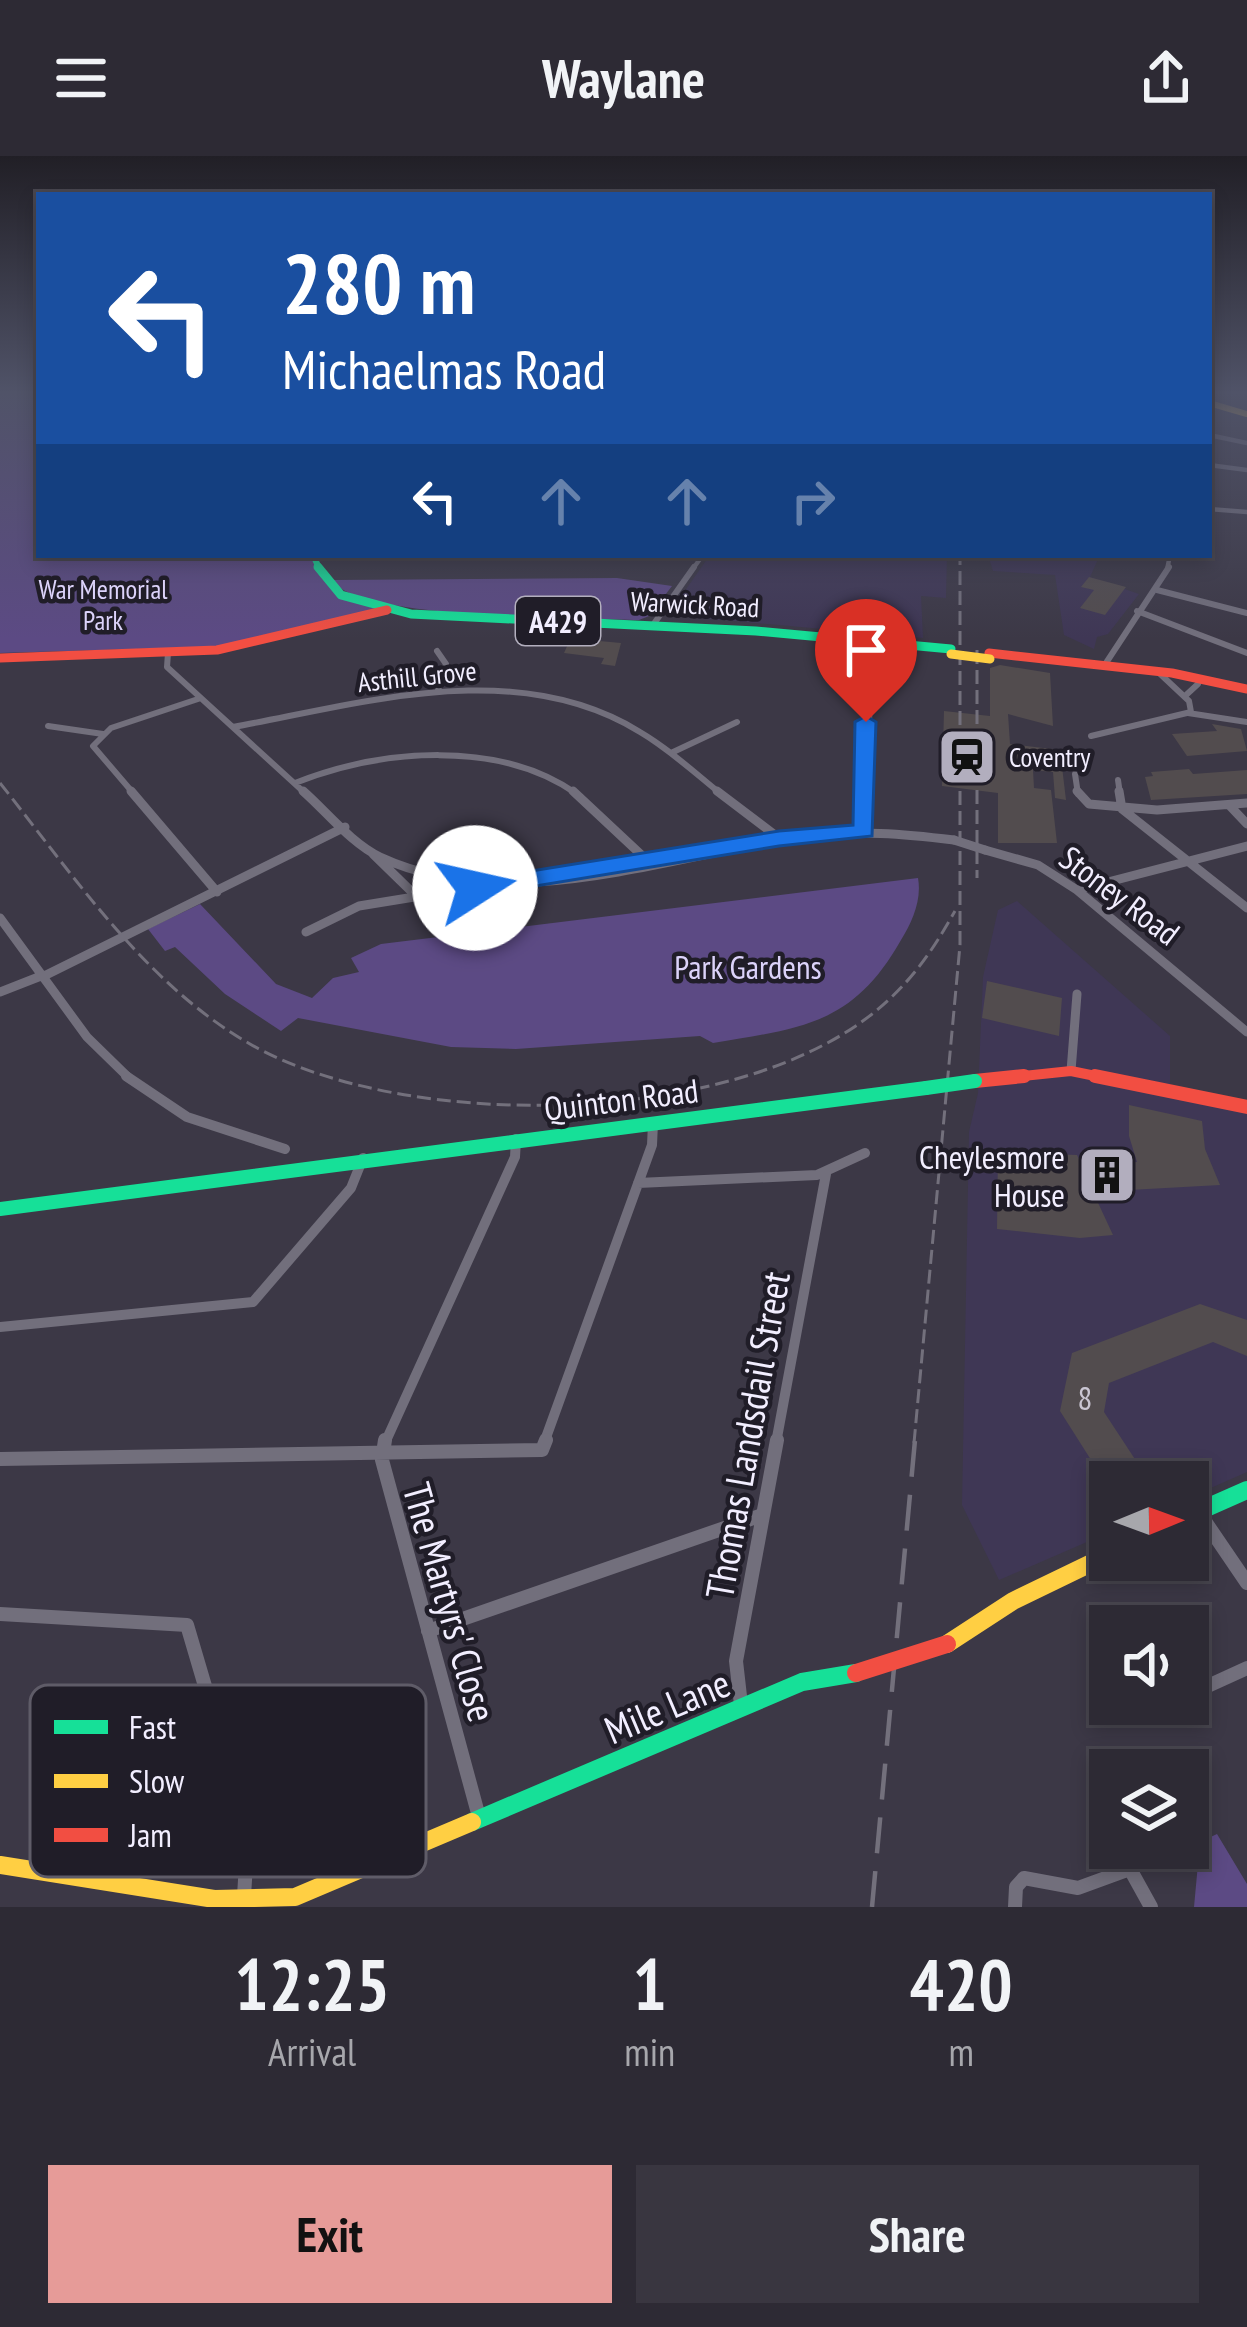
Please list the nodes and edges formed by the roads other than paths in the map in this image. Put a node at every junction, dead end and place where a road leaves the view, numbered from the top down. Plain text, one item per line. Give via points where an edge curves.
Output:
1 (1212, 509) edge
2 (1247, 512) edge
3 (315, 558) edge
4 (702, 558) edge
5 (1170, 558) edge
6 (1157, 590) junction
7 (1136, 611) junction
8 (374, 612) junction
9 (1247, 613) edge
10 (411, 614) junction
11 (653, 625) junction
12 (867, 645) junction
13 (437, 651) dead end
14 (167, 653) junction
15 (1247, 653) edge
16 (0, 658) edge
17 (1110, 660) junction
18 (1056, 664) junction
19 (1162, 675) junction
20 (1198, 684) junction
21 (438, 690) junction
22 (1247, 693) edge
23 (1185, 696) junction
24 (201, 698) junction
25 (1188, 713) junction
26 (737, 722) dead end
27 (1247, 722) edge
28 (48, 726) dead end
29 (233, 727) junction
30 (103, 734) junction
31 (1091, 736) dead end
32 (671, 753) junction
33 (1076, 774) dead end
34 (1118, 780) dead end
35 (295, 783) junction
36 (1247, 803) edge
37 (1229, 805) junction
38 (1122, 808) junction
39 (1247, 824) edge
40 (345, 827) junction
41 (864, 831) junction
42 (779, 838) junction
43 (1247, 846) edge
44 (369, 850) junction
45 (1186, 861) junction
46 (650, 863) junction
47 (513, 880) junction
48 (1077, 890) junction
49 (217, 892) junction
50 (413, 893) junction
51 (1247, 908) edge
52 (0, 918) edge
53 (306, 932) dead end
54 (41, 977) junction
55 (0, 992) edge
56 (1077, 994) dead end
57 (1247, 1032) edge
58 (1071, 1071) junction
59 (1247, 1107) edge
60 (653, 1122) junction
61 (516, 1139) junction
62 (285, 1149) dead end
63 (865, 1153) dead end
64 (363, 1158) junction
65 (826, 1174) junction
66 (638, 1183) junction
67 (0, 1209) edge
68 (0, 1327) edge
69 (382, 1453) junction
70 (0, 1459) edge
71 (1247, 1490) edge
72 (1209, 1506) edge
73 (762, 1515) junction
74 (1209, 1534) edge
75 (1089, 1564) edge
76 (1247, 1583) edge
77 (0, 1614) edge
78 (428, 1630) junction
79 (1247, 1668) edge
80 (205, 1685) edge
81 (1209, 1685) edge
82 (742, 1707) junction
83 (479, 1819) junction
84 (426, 1845) edge
85 (0, 1864) edge
86 (30, 1869) edge
87 (76, 1877) edge
88 (359, 1877) edge
89 (313, 1899) edge
90 (241, 1905) edge
91 (1015, 1907) edge
92 (1150, 1907) edge

1 - 2 street
3 - 8 main road via 329,586
4 - 11 street
5 - 6 street
6 - 7 street
6 - 9 street
7 - 15 street
7 - 17 street
8 - 10 main road, Warwick Road / A429
8 - 10 main road
8 - 14 main road via 217,650
10 - 11 main road, Warwick Road / A429
11 - 12 main road, Warwick Road / A429
12 - 18 main road, Warwick Road / A429, bridge
12 - 41 street
13 - 21 street via 446,664
14 - 16 main road
14 - 24 street via 166,667
17 - 18 main road, Warwick Road / A429
17 - 19 main road, Warwick Road / A429
18 - 19 main road, Warwick Road / A429
19 - 20 main road, Warwick Road / A429
19 - 22 main road, Warwick Road / A429
19 - 23 street
20 - 22 main road, Warwick Road / A429
20 - 23 street
21 - 29 street, Asthill Grove
21 - 32 street, Asthill Grove via 572,702
23 - 25 street
24 - 29 street
24 - 30 street
25 - 27 street
25 - 31 street
26 - 32 street
28 - 30 street
29 - 35 street
30 - 49 street via 96,755
32 - 42 street, Asthill Grove
33 - 38 street via 1081,803
34 - 38 street
35 - 40 street
35 - 46 street via 434,753 510,758 562,782
36 - 37 street
37 - 38 street
37 - 39 street
38 - 45 street
40 - 44 street
40 - 49 street
41 - 42 street, Stoney Road
41 - 48 street, Stoney Road, bridge via 954,840 1038,865
42 - 46 street, Stoney Road
43 - 45 street
44 - 47 street, Stoney Road via 422,873
44 - 50 street
45 - 48 street
45 - 51 street
46 - 47 street, Stoney Road
47 - 50 street, Stoney Road
48 - 57 street, Stoney Road
49 - 54 street
50 - 53 street, Stoney Road via 359,906
52 - 54 street
54 - 55 street
54 - 62 street via 102,1054 157,1104
56 - 58 street
58 - 59 main road, Quinton Road
58 - 60 main road, Quinton Road, bridge
60 - 61 main road, Quinton Road
60 - 66 street
61 - 64 main road, Quinton Road
61 - 69 street, The Martyrs' Close
63 - 65 street
64 - 67 main road, Quinton Road
64 - 68 street via 351,1188 254,1301
65 - 66 street
65 - 73 street, Thomas Landsdail Street
66 - 69 street via 542,1450
69 - 70 street
69 - 78 street, The Martyrs' Close via 384,1485
71 - 72 main road
73 - 78 street
73 - 82 street, Thomas Landsdail Street via 736,1661
74 - 76 street
75 - 82 main road, Mile Lane, bridge via 928,1654 802,1682
77 - 80 street via 187,1625
78 - 83 street, The Martyrs' Close
79 - 81 street
82 - 83 main road, Mile Lane
83 - 84 main road, Mile Lane
85 - 86 main road, Mile Lane
87 - 90 main road, Mile Lane
88 - 89 main road, Mile Lane
89 - 90 main road, Mile Lane
91 - 92 street via 1024,1878 1078,1888 1130,1869

